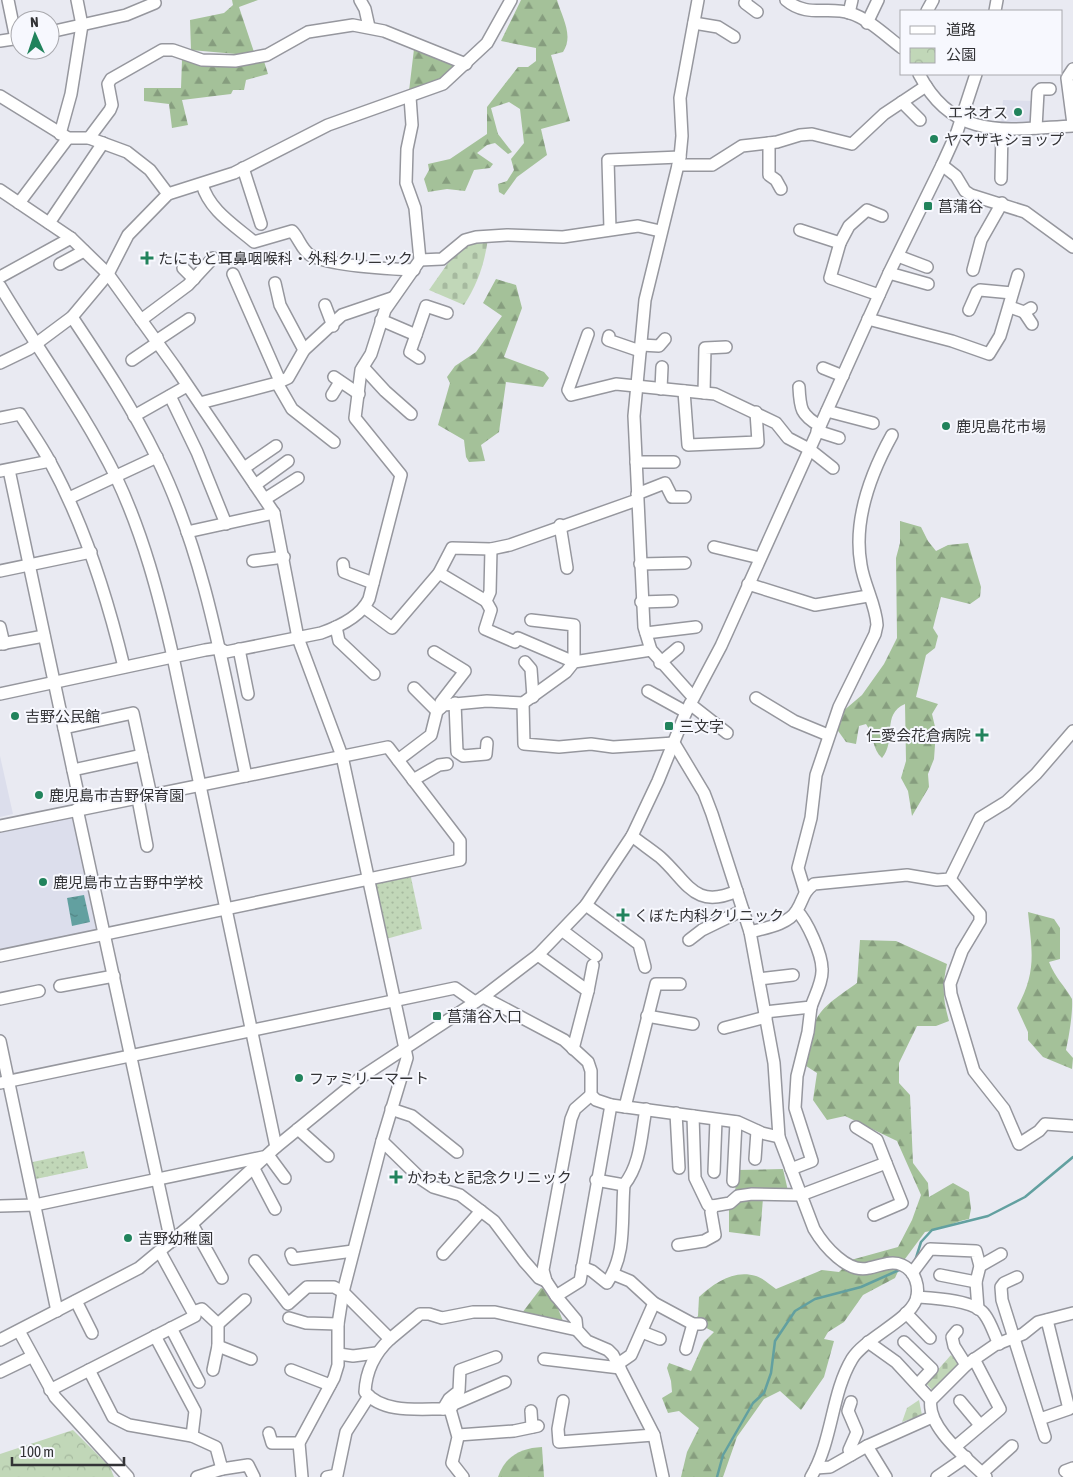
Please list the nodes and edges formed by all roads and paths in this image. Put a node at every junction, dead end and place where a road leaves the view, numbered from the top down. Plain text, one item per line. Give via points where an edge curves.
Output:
1 (77, 0) edge
2 (360, 0) edge
3 (511, 0) edge
4 (698, 0) edge
5 (786, 0) edge
6 (822, 0) edge
7 (852, 0) edge
8 (878, 0) edge
9 (744, 1) edge
10 (155, 2) dead end
11 (827, 8) edge
12 (757, 12) dead end
13 (849, 13) junction
14 (694, 23) junction
15 (867, 23) junction
16 (82, 25) junction
17 (369, 27) junction
18 (60, 30) edge
19 (734, 37) dead end
20 (900, 47) edge
21 (466, 64) junction
22 (1073, 69) edge
23 (920, 75) edge
24 (976, 75) edge
25 (926, 86) junction
26 (1050, 89) dead end
27 (0, 96) edge
28 (410, 96) junction
29 (902, 102) junction
30 (920, 120) dead end
31 (960, 120) junction
32 (1073, 125) edge
33 (1036, 128) junction
34 (1002, 130) junction
35 (64, 136) junction
36 (89, 138) junction
37 (104, 143) junction
38 (769, 143) junction
39 (679, 161) junction
40 (942, 165) junction
41 (243, 168) junction
42 (1001, 179) dead end
43 (202, 184) junction
44 (781, 189) dead end
45 (0, 190) edge
46 (168, 194) junction
47 (19, 203) junction
48 (1002, 204) junction
49 (882, 216) dead end
50 (49, 223) junction
51 (261, 224) dead end
52 (610, 229) junction
53 (800, 230) dead end
54 (660, 231) junction
55 (71, 238) junction
56 (840, 243) junction
57 (1073, 247) edge
58 (84, 251) junction
59 (898, 256) junction
60 (214, 258) dead end
61 (60, 264) dead end
62 (417, 265) junction
63 (927, 267) dead end
64 (183, 268) dead end
65 (973, 270) dead end
66 (889, 273) junction
67 (108, 274) junction
68 (233, 274) dead end
69 (1018, 274) dead end
70 (0, 277) edge
71 (194, 279) junction
72 (275, 283) dead end
73 (928, 284) dead end
74 (0, 286) edge
75 (1012, 293) junction
76 (879, 294) junction
77 (392, 298) junction
78 (325, 305) dead end
79 (1010, 307) junction
80 (969, 310) dead end
81 (447, 313) dead end
82 (72, 317) junction
83 (140, 320) junction
84 (189, 320) dead end
85 (381, 320) junction
86 (868, 320) junction
87 (1032, 324) dead end
88 (333, 326) junction
89 (588, 334) dead end
90 (416, 335) junction
91 (608, 336) dead end
92 (665, 339) dead end
93 (157, 342) junction
94 (35, 344) junction
95 (726, 347) dead end
96 (640, 348) junction
97 (304, 350) junction
98 (419, 358) dead end
99 (132, 360) dead end
100 (0, 363) edge
101 (363, 367) junction
102 (662, 367) dead end
103 (824, 368) dead end
104 (843, 376) junction
105 (279, 382) junction
106 (187, 386) junction
107 (637, 387) junction
108 (799, 388) dead end
109 (661, 389) junction
110 (684, 391) junction
111 (704, 393) junction
112 (359, 394) junction
113 (332, 395) dead end
114 (170, 396) junction
115 (200, 403) junction
116 (827, 411) junction
117 (756, 412) junction
118 (411, 414) dead end
119 (134, 416) junction
120 (0, 418) edge
121 (873, 423) dead end
122 (818, 429) junction
123 (892, 435) dead end
124 (839, 438) dead end
125 (334, 442) dead end
126 (276, 446) dead end
127 (809, 449) junction
128 (157, 457) junction
129 (50, 461) junction
130 (288, 461) dead end
131 (636, 462) junction
132 (674, 462) dead end
133 (244, 468) junction
134 (833, 468) dead end
135 (4, 471) edge
136 (116, 477) junction
137 (298, 478) dead end
138 (255, 484) junction
139 (637, 497) junction
140 (685, 497) dead end
141 (68, 498) junction
142 (264, 499) junction
143 (274, 513) junction
144 (226, 524) junction
145 (560, 526) junction
146 (187, 532) junction
147 (714, 547) dead end
148 (492, 549) junction
149 (91, 552) junction
150 (284, 557) junction
151 (760, 558) junction
152 (254, 561) dead end
153 (685, 563) dead end
154 (343, 564) dead end
155 (640, 564) junction
156 (30, 565) junction
157 (568, 568) dead end
158 (0, 571) edge
159 (439, 573) junction
160 (373, 583) junction
161 (748, 584) junction
162 (868, 596) junction
163 (672, 601) dead end
164 (486, 602) junction
165 (641, 602) junction
166 (365, 608) junction
167 (532, 620) dead end
168 (0, 627) edge
169 (336, 627) junction
170 (696, 627) dead end
171 (646, 633) junction
172 (44, 636) junction
173 (298, 638) junction
174 (2, 644) edge
175 (219, 648) junction
176 (678, 648) dead end
177 (239, 649) junction
178 (651, 650) junction
179 (434, 652) dead end
180 (173, 657) junction
181 (525, 662) dead end
182 (574, 662) junction
183 (660, 663) junction
184 (124, 667) junction
185 (374, 674) dead end
186 (54, 683) junction
187 (414, 688) dead end
188 (648, 691) dead end
189 (0, 694) edge
190 (248, 694) dead end
191 (756, 698) dead end
192 (528, 700) junction
193 (455, 703) junction
194 (690, 704) junction
195 (438, 710) junction
196 (64, 728) junction
197 (1073, 731) edge
198 (727, 732) dead end
199 (828, 735) junction
200 (487, 743) dead end
201 (674, 743) junction
202 (142, 755) junction
203 (342, 756) junction
204 (398, 760) junction
205 (447, 764) dead end
206 (73, 770) junction
207 (246, 776) junction
208 (413, 780) junction
209 (202, 786) junction
210 (151, 796) junction
211 (138, 798) junction
212 (80, 809) junction
213 (0, 826) edge
214 (632, 836) junction
215 (147, 846) dead end
216 (950, 879) junction
217 (368, 880) junction
218 (737, 891) junction
219 (805, 891) junction
220 (586, 905) junction
221 (227, 910) junction
222 (743, 910) junction
223 (797, 911) junction
224 (563, 930) junction
225 (750, 932) junction
226 (104, 935) junction
227 (689, 940) dead end
228 (538, 955) junction
229 (0, 956) edge
230 (645, 967) dead end
231 (793, 975) dead end
232 (114, 976) junction
233 (759, 979) junction
234 (680, 984) dead end
235 (60, 986) dead end
236 (39, 991) dead end
237 (588, 991) junction
238 (0, 999) edge
239 (479, 1000) junction
240 (394, 1002) junction
241 (792, 1002) dead end
242 (811, 1006) junction
243 (765, 1011) junction
244 (647, 1016) junction
245 (692, 1024) dead end
246 (724, 1028) dead end
247 (252, 1030) junction
248 (0, 1041) edge
249 (405, 1048) junction
250 (573, 1049) junction
251 (131, 1056) junction
252 (4, 1082) edge
253 (591, 1096) junction
254 (611, 1105) junction
255 (625, 1107) junction
256 (391, 1109) junction
257 (646, 1109) junction
258 (676, 1114) junction
259 (693, 1116) junction
260 (716, 1120) junction
261 (736, 1122) junction
262 (856, 1126) dead end
263 (1073, 1126) edge
264 (298, 1128) junction
265 (757, 1131) junction
266 (779, 1137) junction
267 (382, 1141) junction
268 (276, 1147) junction
269 (457, 1152) dead end
270 (267, 1156) junction
271 (328, 1156) dead end
272 (756, 1159) dead end
273 (886, 1162) junction
274 (253, 1167) junction
275 (679, 1168) dead end
276 (791, 1169) junction
277 (714, 1172) dead end
278 (285, 1178) dead end
279 (157, 1179) junction
280 (596, 1180) junction
281 (733, 1181) dead end
282 (624, 1184) junction
283 (801, 1195) junction
284 (35, 1205) junction
285 (0, 1206) edge
286 (713, 1206) junction
287 (275, 1209) dead end
288 (481, 1211) junction
289 (874, 1215) dead end
290 (192, 1224) junction
291 (171, 1242) junction
292 (678, 1245) dead end
293 (353, 1251) junction
294 (160, 1252) junction
295 (292, 1254) dead end
296 (443, 1254) dead end
297 (1001, 1254) dead end
298 (255, 1261) dead end
299 (980, 1266) junction
300 (582, 1267) junction
301 (912, 1273) junction
302 (612, 1274) junction
303 (940, 1275) dead end
304 (1017, 1277) dead end
305 (222, 1278) dead end
306 (546, 1281) junction
307 (976, 1282) junction
308 (343, 1292) junction
309 (556, 1296) junction
310 (917, 1296) junction
311 (245, 1300) dead end
312 (76, 1301) junction
313 (654, 1303) junction
314 (978, 1308) junction
315 (57, 1311) junction
316 (193, 1312) junction
317 (906, 1313) junction
318 (1073, 1313) edge
319 (289, 1318) dead end
320 (1047, 1320) junction
321 (218, 1324) junction
322 (338, 1324) junction
323 (171, 1328) junction
324 (577, 1330) junction
325 (18, 1331) junction
326 (957, 1331) dead end
327 (642, 1332) junction
328 (92, 1333) dead end
329 (155, 1336) junction
330 (930, 1338) dead end
331 (1013, 1338) junction
332 (390, 1339) junction
333 (0, 1340) edge
334 (660, 1340) dead end
335 (868, 1342) junction
336 (904, 1342) dead end
337 (999, 1344) junction
338 (218, 1346) junction
339 (686, 1349) dead end
340 (376, 1353) junction
341 (339, 1354) junction
342 (31, 1357) junction
343 (496, 1357) dead end
344 (251, 1359) dead end
345 (544, 1359) dead end
346 (970, 1362) junction
347 (619, 1366) junction
348 (89, 1370) junction
349 (213, 1370) dead end
350 (291, 1370) dead end
351 (0, 1372) edge
352 (200, 1382) dead end
353 (505, 1382) dead end
354 (330, 1384) junction
355 (918, 1384) junction
356 (50, 1390) junction
357 (369, 1396) junction
358 (931, 1400) junction
359 (563, 1401) dead end
360 (960, 1401) dead end
361 (851, 1402) dead end
362 (447, 1409) junction
363 (531, 1411) dead end
364 (932, 1417) junction
365 (1040, 1419) junction
366 (980, 1425) junction
367 (269, 1434) dead end
368 (458, 1435) junction
369 (654, 1435) junction
370 (192, 1436) junction
371 (1045, 1437) dead end
372 (299, 1443) junction
373 (867, 1446) junction
374 (955, 1446) junction
375 (1012, 1446) dead end
376 (851, 1455) junction
377 (966, 1457) junction
378 (1073, 1468) edge
379 (222, 1469) junction
380 (814, 1473) edge
381 (984, 1475) edge
382 (128, 1477) edge
383 (198, 1477) edge
384 (254, 1477) edge
385 (302, 1477) edge
386 (328, 1477) edge
387 (463, 1477) edge
388 (663, 1477) edge
389 (886, 1477) edge
390 (937, 1477) edge
391 (1072, 1477) edge

1 - 16 street
2 - 17 street
3 - 21 street via 487,43
4 - 14 street
5 - 11 street via 808,10
6 - 11 street
7 - 13 street
8 - 15 street
9 - 12 street
10 - 16 street via 126,14
11 - 13 street
13 - 15 street
14 - 19 street via 718,28
14 - 39 street via 680,98 682,136
15 - 20 street
16 - 18 street
16 - 35 street
17 - 21 street
17 - 36 street via 344,25 308,32 267,55 234,61 202,60 173,50 162,50 111,79 108,84 112,105
21 - 28 street via 443,84
22 - 32 street via 1067,78
23 - 25 street
24 - 31 street
25 - 29 street
25 - 31 street via 945,109
26 - 33 street via 1038,92
27 - 35 street
28 - 41 street via 328,125
28 - 62 street via 412,125 407,149 406,183 415,208
29 - 30 street
29 - 38 street via 852,144 812,134
31 - 34 street
31 - 40 street
32 - 33 street
33 - 34 street
34 - 42 street
35 - 36 street
35 - 47 street
36 - 37 street
37 - 46 street via 127,152 150,170
37 - 50 street
38 - 39 street via 742,146 712,165
38 - 44 street via 769,176
39 - 52 street via 608,160
39 - 54 street
40 - 48 street via 956,176 971,196
40 - 59 street
41 - 43 street
41 - 51 street
43 - 46 street
43 - 62 street via 204,194 214,207 254,242 292,231 311,256 372,268
45 - 47 street
46 - 67 street via 128,235
47 - 50 street
48 - 57 street via 1025,212
48 - 65 street via 981,240
49 - 56 street via 867,210 849,226
50 - 55 street
52 - 54 street via 638,226
52 - 62 street via 563,237 507,234 476,237 465,240 442,259
53 - 56 street
54 - 96 street via 645,300
55 - 58 street
55 - 70 street
56 - 76 street via 830,278
58 - 61 street
58 - 67 street
59 - 63 street
59 - 66 street
60 - 71 street
62 - 77 street
64 - 71 street
66 - 73 street
66 - 76 street
67 - 82 street
67 - 83 street
68 - 105 street
69 - 75 street
71 - 83 street
72 - 97 street via 280,305
74 - 94 street
75 - 79 street
75 - 80 street via 980,290
76 - 86 street
77 - 85 street
77 - 88 street via 342,315
78 - 88 street
79 - 86 street via 1000,336 989,354 952,341
79 - 87 street via 1027,310
81 - 90 street via 426,306
82 - 94 street
82 - 119 street
83 - 93 street
84 - 93 street
85 - 90 street
85 - 101 street via 371,354
86 - 104 street
88 - 97 street
89 - 107 street via 568,390 571,395 616,384
90 - 98 street via 410,352
91 - 96 street via 608,340 616,344
92 - 96 street via 660,346
93 - 99 street
93 - 106 street
94 - 100 street
94 - 136 street via 77,406
95 - 111 street via 705,348
96 - 107 street
97 - 105 street via 288,378
101 - 112 street
101 - 118 street
102 - 109 street
103 - 104 street
104 - 116 street
105 - 115 street
105 - 125 street via 292,409
106 - 114 street
106 - 115 street
107 - 109 street
107 - 131 street via 634,416
108 - 122 street via 801,410
109 - 110 street
110 - 111 street
110 - 117 street via 688,445 758,442
111 - 117 street via 716,394
112 - 113 street via 337,379
112 - 160 street via 355,418 401,474
114 - 119 street
114 - 144 street
115 - 133 street
116 - 121 street
116 - 122 street
117 - 127 street via 776,423 788,438
119 - 128 street
120 - 129 street via 20,414
122 - 124 street
122 - 127 street
123 - 162 street via 870,485 858,532
126 - 133 street
127 - 134 street
127 - 151 street
128 - 136 street
128 - 146 street
129 - 135 street
129 - 141 street
130 - 138 street
131 - 132 street
131 - 139 street
133 - 138 street
135 - 156 street
136 - 141 street
136 - 180 street via 144,545
137 - 142 street
138 - 142 street
139 - 140 street via 665,483 672,497
139 - 145 street
139 - 155 street
141 - 149 street
142 - 143 street
143 - 144 street
143 - 150 street
144 - 146 street
145 - 148 street
145 - 157 street
146 - 175 street
147 - 151 street
148 - 159 street via 452,548
148 - 164 street via 490,592
149 - 156 street
149 - 184 street
150 - 152 street
150 - 173 street
151 - 161 street
153 - 155 street
154 - 160 street via 344,572
155 - 165 street
156 - 158 street
156 - 172 street
159 - 164 street
159 - 166 street via 392,628
160 - 166 street
161 - 162 street via 815,605
161 - 194 street via 721,646
162 - 199 street via 876,618 875,634
163 - 165 street
164 - 182 street via 491,610 485,629 515,642 518,638
165 - 171 street
166 - 169 street
167 - 182 street via 574,625
168 - 174 street
169 - 173 street
169 - 185 street via 339,641
170 - 171 street
171 - 178 street
172 - 174 street
172 - 186 street
173 - 177 street
173 - 203 street
175 - 177 street via 226,652
175 - 180 street
175 - 207 street
176 - 183 street
177 - 190 street
178 - 182 street
178 - 183 street
179 - 195 street via 465,671
180 - 184 street
180 - 209 street
181 - 192 street via 531,670
182 - 192 street via 566,672
183 - 194 street
184 - 186 street
186 - 189 street
186 - 196 street
187 - 195 street
188 - 194 street
191 - 199 street via 794,721
192 - 193 street
192 - 201 street via 524,744 613,747
193 - 195 street
193 - 200 street via 457,752 463,756 486,754
194 - 198 street
194 - 201 street
195 - 204 street via 431,735
196 - 202 street via 133,713
196 - 206 street
197 - 216 street via 1006,802 980,818
199 - 219 street via 816,775 811,818 798,868
201 - 214 street
201 - 218 street via 704,793
202 - 206 street
202 - 210 street
203 - 204 street via 388,747
203 - 207 street
203 - 217 street
204 - 208 street
205 - 208 street via 439,765
206 - 212 street
207 - 209 street
208 - 217 street via 460,841 460,860
209 - 210 street
209 - 221 street
210 - 211 street
211 - 212 street
211 - 215 street
212 - 213 street
212 - 226 street
214 - 218 street via 698,895 713,898
214 - 220 street
216 - 219 street via 907,875 855,879 814,884
216 - 263 street via 980,914 980,921 962,951 950,984 974,1071 1004,1109 1020,1144 1045,1124
217 - 221 street
217 - 240 street
218 - 222 street
219 - 223 street
220 - 224 street
220 - 230 street via 639,944
221 - 226 street
221 - 247 street
222 - 225 street
222 - 227 street
223 - 225 street via 788,920
223 - 242 street via 805,919 822,969
224 - 228 street
224 - 237 street via 594,960
225 - 233 street
226 - 229 street
226 - 232 street
228 - 237 street
228 - 239 street
231 - 233 street
232 - 235 street
232 - 251 street
233 - 243 street
234 - 244 street via 656,984
236 - 238 street
237 - 250 street
239 - 240 street via 455,988
239 - 249 street
239 - 250 street via 549,1030
240 - 247 street
240 - 249 street
241 - 243 street
242 - 243 street
242 - 276 street via 797,1076 795,1108 812,1161
243 - 246 street
243 - 266 street via 774,1063
244 - 245 street
244 - 255 street
247 - 251 street
247 - 268 street
248 - 252 street
249 - 256 street via 406,1058
249 - 264 street via 363,1076
250 - 253 street via 590,1066
251 - 252 street
251 - 279 street
252 - 284 street
253 - 254 street
253 - 306 street via 575,1109 571,1119 543,1270
254 - 255 street
254 - 280 street
255 - 257 street
256 - 267 street
256 - 269 street via 412,1116
257 - 258 street
257 - 282 street via 636,1166
258 - 259 street
258 - 275 street
259 - 260 street
259 - 286 street via 695,1178 708,1205
260 - 261 street
260 - 277 street
261 - 265 street
261 - 281 street
262 - 273 street via 878,1140
264 - 268 street
264 - 271 street
265 - 266 street
265 - 272 street
266 - 276 street
267 - 288 street via 421,1179 433,1187 460,1195
267 - 293 street
268 - 270 street
270 - 274 street
270 - 278 street
270 - 279 street
273 - 283 street
273 - 289 street via 902,1203
274 - 287 street
274 - 290 street
276 - 283 street
279 - 284 street
279 - 291 street
280 - 282 street
280 - 300 street
282 - 302 street via 622,1250
283 - 286 street via 752,1194
283 - 301 street via 818,1237 844,1262 860,1269 893,1263 903,1265
284 - 285 street
284 - 315 street
286 - 292 street via 715,1235 704,1241
288 - 296 street
288 - 306 street via 494,1220 524,1261
290 - 291 street
290 - 305 street
291 - 294 street
293 - 295 street via 293,1259
293 - 308 street
294 - 312 street via 139,1268
294 - 316 street
297 - 299 street
298 - 308 street via 288,1304 307,1287 334,1287
299 - 301 street via 976,1251 930,1249
299 - 307 street
300 - 302 street via 607,1283
300 - 309 street via 580,1281
301 - 310 street via 917,1283
302 - 313 street via 630,1281
303 - 307 street
304 - 331 street via 1001,1287
306 - 309 street
307 - 314 street
308 - 322 street
308 - 332 street
309 - 324 street via 576,1320
310 - 314 street
310 - 317 street
311 - 321 street
312 - 315 street
312 - 328 street
313 - 327 street
313 - 339 street via 697,1324
314 - 337 street via 984,1313
315 - 325 street
316 - 321 street via 202,1309
316 - 323 street via 195,1316
317 - 330 street
317 - 335 street
318 - 320 street
319 - 322 street via 306,1323
320 - 331 street
320 - 365 street via 1068,1409
321 - 338 street
322 - 341 street
323 - 329 street
323 - 352 street
324 - 332 street via 495,1312 442,1318 420,1314
324 - 347 street via 587,1341 608,1350
325 - 333 street
325 - 342 street
326 - 346 street via 952,1337 954,1346
327 - 334 street
327 - 347 street via 631,1355
329 - 348 street
329 - 370 street via 195,1411
331 - 337 street
331 - 365 street
332 - 340 street
335 - 355 street via 896,1362
335 - 380 street via 853,1357 844,1377 826,1445
336 - 355 street via 932,1369
337 - 346 street
338 - 344 street
338 - 349 street
340 - 341 street
340 - 357 street via 366,1385
341 - 354 street
342 - 351 street
342 - 356 street
343 - 362 street via 460,1370 459,1390 450,1399
345 - 347 street
346 - 358 street
346 - 366 street via 1000,1409
347 - 369 street
348 - 356 street
348 - 370 street via 113,1417 129,1425
350 - 354 street
353 - 362 street
354 - 372 street
355 - 358 street
356 - 382 street
357 - 362 street via 393,1408
357 - 386 street via 346,1432 337,1475
358 - 364 street
359 - 369 street via 559,1442
360 - 366 street
361 - 376 street via 848,1411 857,1432 849,1450
362 - 368 street
363 - 368 street via 535,1426 514,1431
364 - 373 street
364 - 374 street
365 - 371 street
366 - 374 street
367 - 372 street via 272,1443
368 - 387 street via 452,1463
369 - 388 street
370 - 379 street via 216,1447
372 - 385 street
373 - 376 street
373 - 389 street
374 - 377 street
375 - 381 street
376 - 380 street
377 - 381 street
377 - 390 street
378 - 391 street via 1065,1471
379 - 383 street
379 - 384 street via 248,1465

